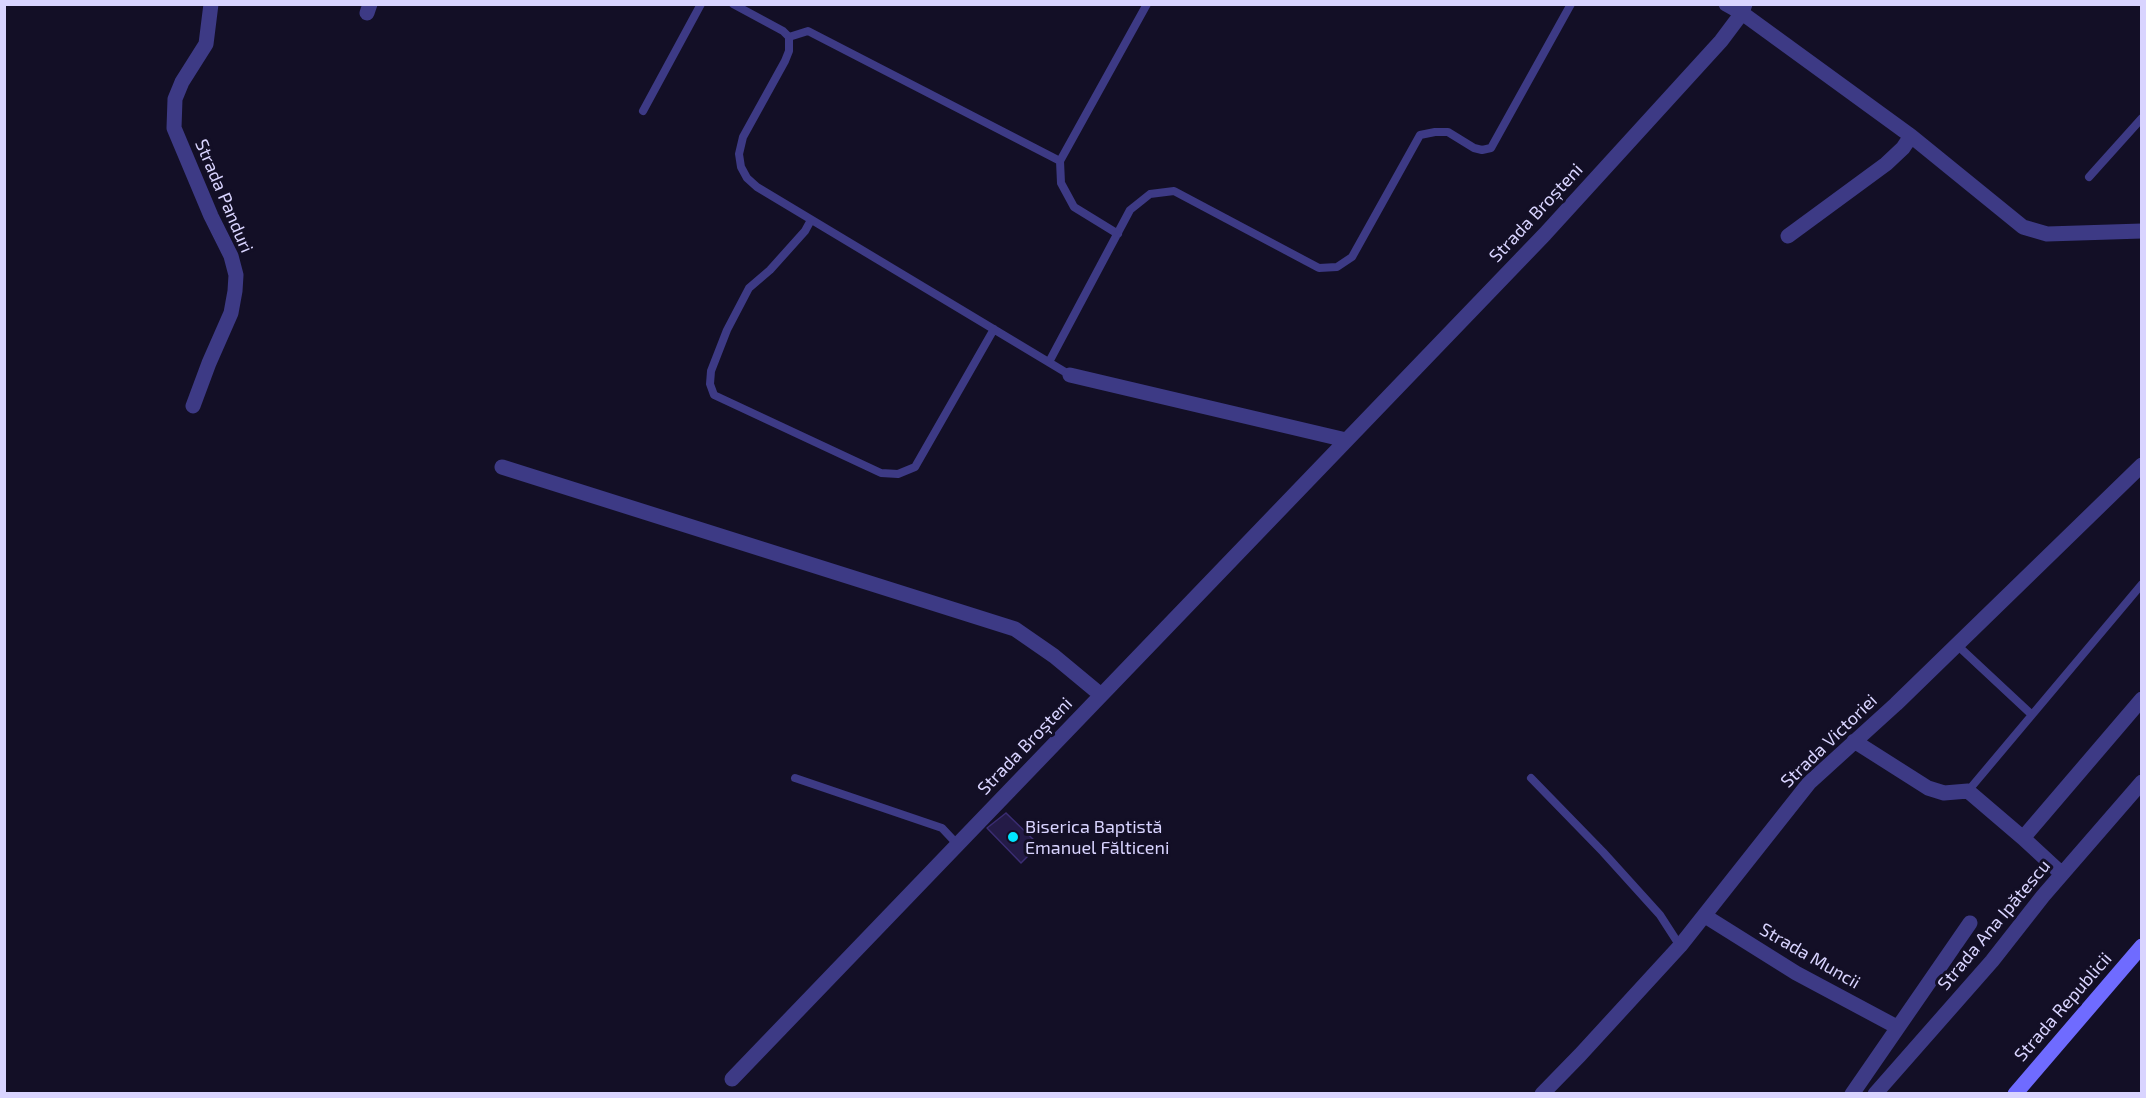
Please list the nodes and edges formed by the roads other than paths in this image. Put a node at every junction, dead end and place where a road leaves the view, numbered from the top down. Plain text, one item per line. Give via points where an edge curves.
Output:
1 (211, 4) edge
2 (701, 4) edge
3 (733, 4) edge
4 (1147, 4) edge
5 (1571, 4) edge
6 (1736, 8) edge
7 (789, 38) junction
8 (643, 111) dead end
9 (2142, 118) edge
10 (1911, 136) junction
11 (1060, 161) junction
12 (2088, 177) dead end
13 (811, 219) junction
14 (2142, 231) edge
15 (1118, 234) junction
16 (1788, 236) dead end
17 (994, 329) junction
18 (1049, 362) junction
19 (1071, 375) joint
20 (193, 405) dead end
21 (1346, 440) junction
22 (2142, 465) edge
23 (502, 467) dead end
24 (2142, 584) edge
25 (1957, 645) junction
26 (1101, 695) junction
27 (2142, 699) edge
28 (2031, 714) junction
29 (1854, 741) junction
30 (795, 777) dead end
31 (1531, 778) dead end
32 (2142, 782) edge
33 (1968, 791) junction
34 (2023, 838) junction
35 (957, 844) junction
36 (2062, 874) junction
37 (1705, 916) junction
38 (1970, 923) dead end
39 (1680, 946) junction
40 (2142, 946) edge
41 (1897, 1027) junction
42 (732, 1079) dead end
43 (1542, 1094) edge
44 (1852, 1094) edge
45 (1875, 1094) edge
46 (2015, 1094) edge

1 - 20 street, Strada Panduri via 206,44 175,99 174,129 236,275 231,313
2 - 8 lane
3 - 7 lane
4 - 11 lane
5 - 15 lane via 1491,148 1474,148 1448,132 1420,135 1352,257 1337,267 1319,268 1174,191 1150,194 1130,210
6 - 10 street
6 - 21 street, Strada Broșteni via 1721,41 1553,225
7 - 11 lane via 808,32
7 - 13 lane via 789,51 743,137 739,154 747,178
9 - 12 lane
10 - 14 street via 2023,227 2047,234
10 - 16 street via 1886,164
11 - 15 lane via 1061,183 1074,207
13 - 17 lane
13 - 17 lane via 770,270 749,288 711,371 714,395 881,473 898,474 915,467
15 - 18 lane
17 - 18 lane
18 - 19 lane
19 - 21 street
21 - 26 street, Strada Broșteni
22 - 25 street, Strada Victoriei
23 - 26 street via 1015,629
24 - 28 lane
25 - 28 lane
25 - 29 street, Strada Victoriei
26 - 35 street, Strada Broșteni
27 - 34 street
28 - 33 lane
29 - 33 street via 1928,788 1944,793
29 - 37 street, Strada Victoriei via 1784,812
30 - 35 lane via 942,828
31 - 39 lane via 1660,915
32 - 36 street, Strada Ana Ipătescu
33 - 34 street
34 - 36 street
35 - 42 street, Strada Broșteni
36 - 45 street, Strada Ana Ipătescu via 1992,961
37 - 39 street, Strada Victoriei
37 - 41 street, Strada Muncii via 1796,973
38 - 41 street, Strada Ana Ipătescu
39 - 43 street, Strada Victoriei
40 - 46 main road, Strada Republicii
41 - 44 street, Strada Ana Ipătescu

